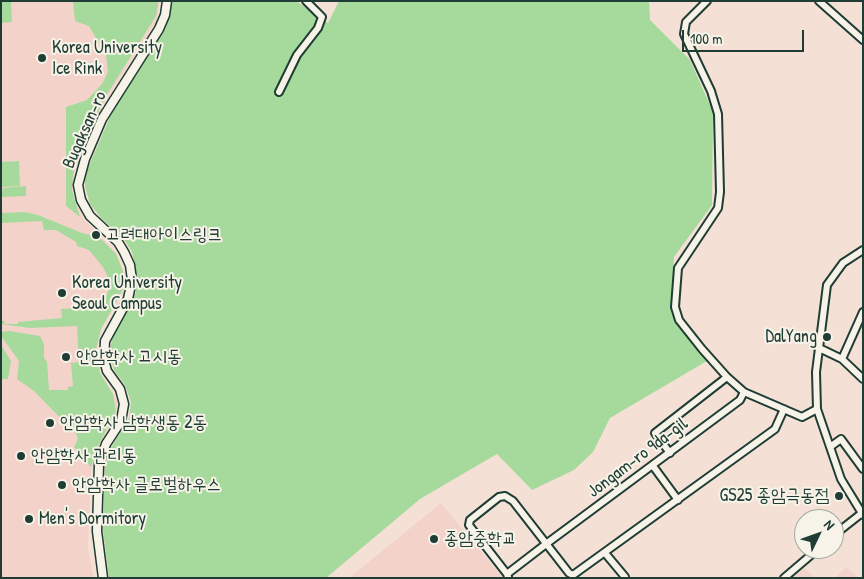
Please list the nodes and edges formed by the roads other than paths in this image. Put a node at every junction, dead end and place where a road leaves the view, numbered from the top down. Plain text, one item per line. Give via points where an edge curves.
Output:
1 (167, 1) edge
2 (306, 1) edge
3 (707, 1) edge
4 (820, 1) edge
5 (863, 40) edge
6 (279, 92) dead end
7 (863, 250) edge
8 (863, 312) edge
9 (817, 347) junction
10 (842, 359) junction
11 (727, 377) junction
12 (863, 379) edge
13 (744, 392) junction
14 (784, 409) junction
15 (817, 409) junction
16 (830, 447) junction
17 (670, 453) junction
18 (653, 466) junction
19 (863, 469) edge
20 (678, 500) junction
21 (862, 514) edge
22 (844, 528) edge
23 (546, 544) junction
24 (605, 553) junction
25 (806, 559) edge
26 (508, 576) edge
27 (625, 577) edge
28 (103, 578) edge
29 (784, 578) edge

1 - 28 street, Bugaksan-ro via 159,29 102,120 79,182 84,206 118,242 130,266 132,280 128,298 108,331 104,351 107,371 120,389 124,404 121,421 106,444 99,464 97,530
2 - 6 street via 322,17 318,28 297,55
3 - 11 street via 686,22 684,34 711,91 718,114 720,192 718,208 678,268 675,307 679,320
4 - 5 street
7 - 9 street via 843,264 827,285
8 - 10 street
9 - 10 street
9 - 15 street
10 - 12 street
11 - 13 street
11 - 17 street via 654,433
13 - 14 street
13 - 17 street, Jongam-ro 9da-gil via 740,400
14 - 15 street via 802,416
14 - 20 street via 775,429
15 - 16 street
16 - 19 street via 841,439
16 - 21 street via 841,479
17 - 18 street, Jongam-ro 9da-gil
18 - 20 street
18 - 23 street, Jongam-ro 9da-gil
20 - 24 street
21 - 22 street
23 - 24 street via 572,575
23 - 26 street, Jongam-ro 9da-gil
23 - 26 street, Jongam-ro 9da-gil via 513,501 505,496 470,520 471,529
24 - 27 street
25 - 29 street

